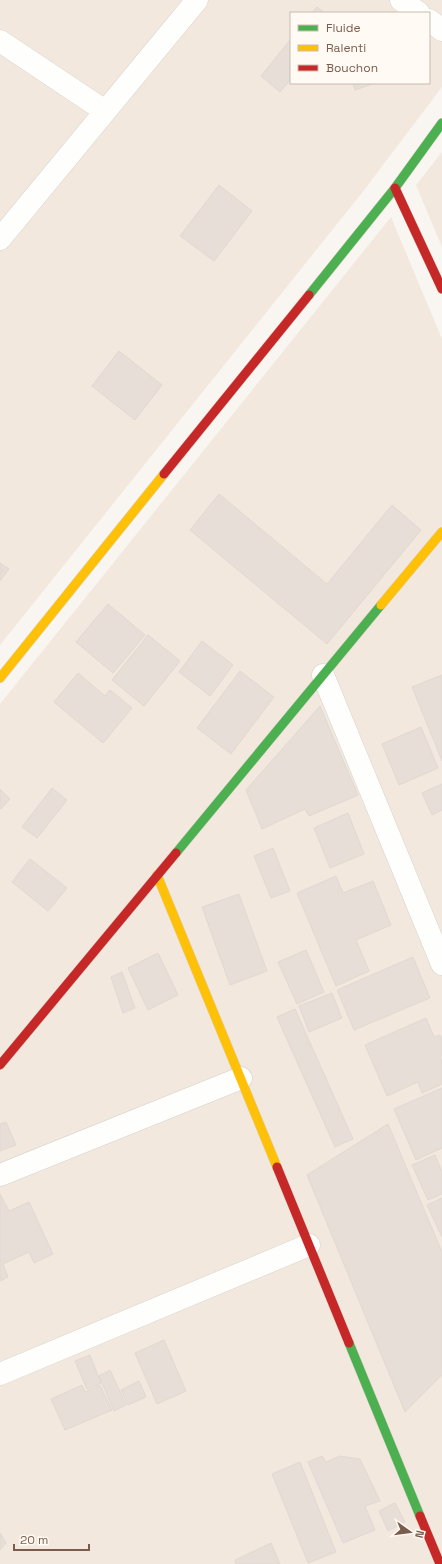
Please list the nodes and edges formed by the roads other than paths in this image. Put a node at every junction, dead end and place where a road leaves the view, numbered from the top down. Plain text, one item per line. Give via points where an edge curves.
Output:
1 (197, 0) edge
2 (400, 0) edge
3 (418, 12) edge
4 (430, 21) edge
5 (442, 30) edge
6 (0, 41) edge
7 (105, 111) junction
8 (442, 123) edge
9 (394, 188) junction
10 (0, 239) edge
11 (442, 289) edge
12 (442, 532) edge
13 (323, 675) junction
14 (0, 678) edge
15 (157, 875) junction
16 (442, 964) edge
17 (0, 1065) edge
18 (241, 1078) junction
19 (0, 1175) edge
20 (309, 1245) junction
21 (0, 1374) edge
22 (440, 1564) edge

1 - 7 street
2 - 3 street
4 - 5 street
6 - 7 street
7 - 10 street
8 - 9 street
9 - 11 street
9 - 14 street
12 - 13 street
13 - 15 street
13 - 16 street
15 - 17 street
15 - 18 street
18 - 19 street
18 - 20 street
20 - 21 street
20 - 22 street

